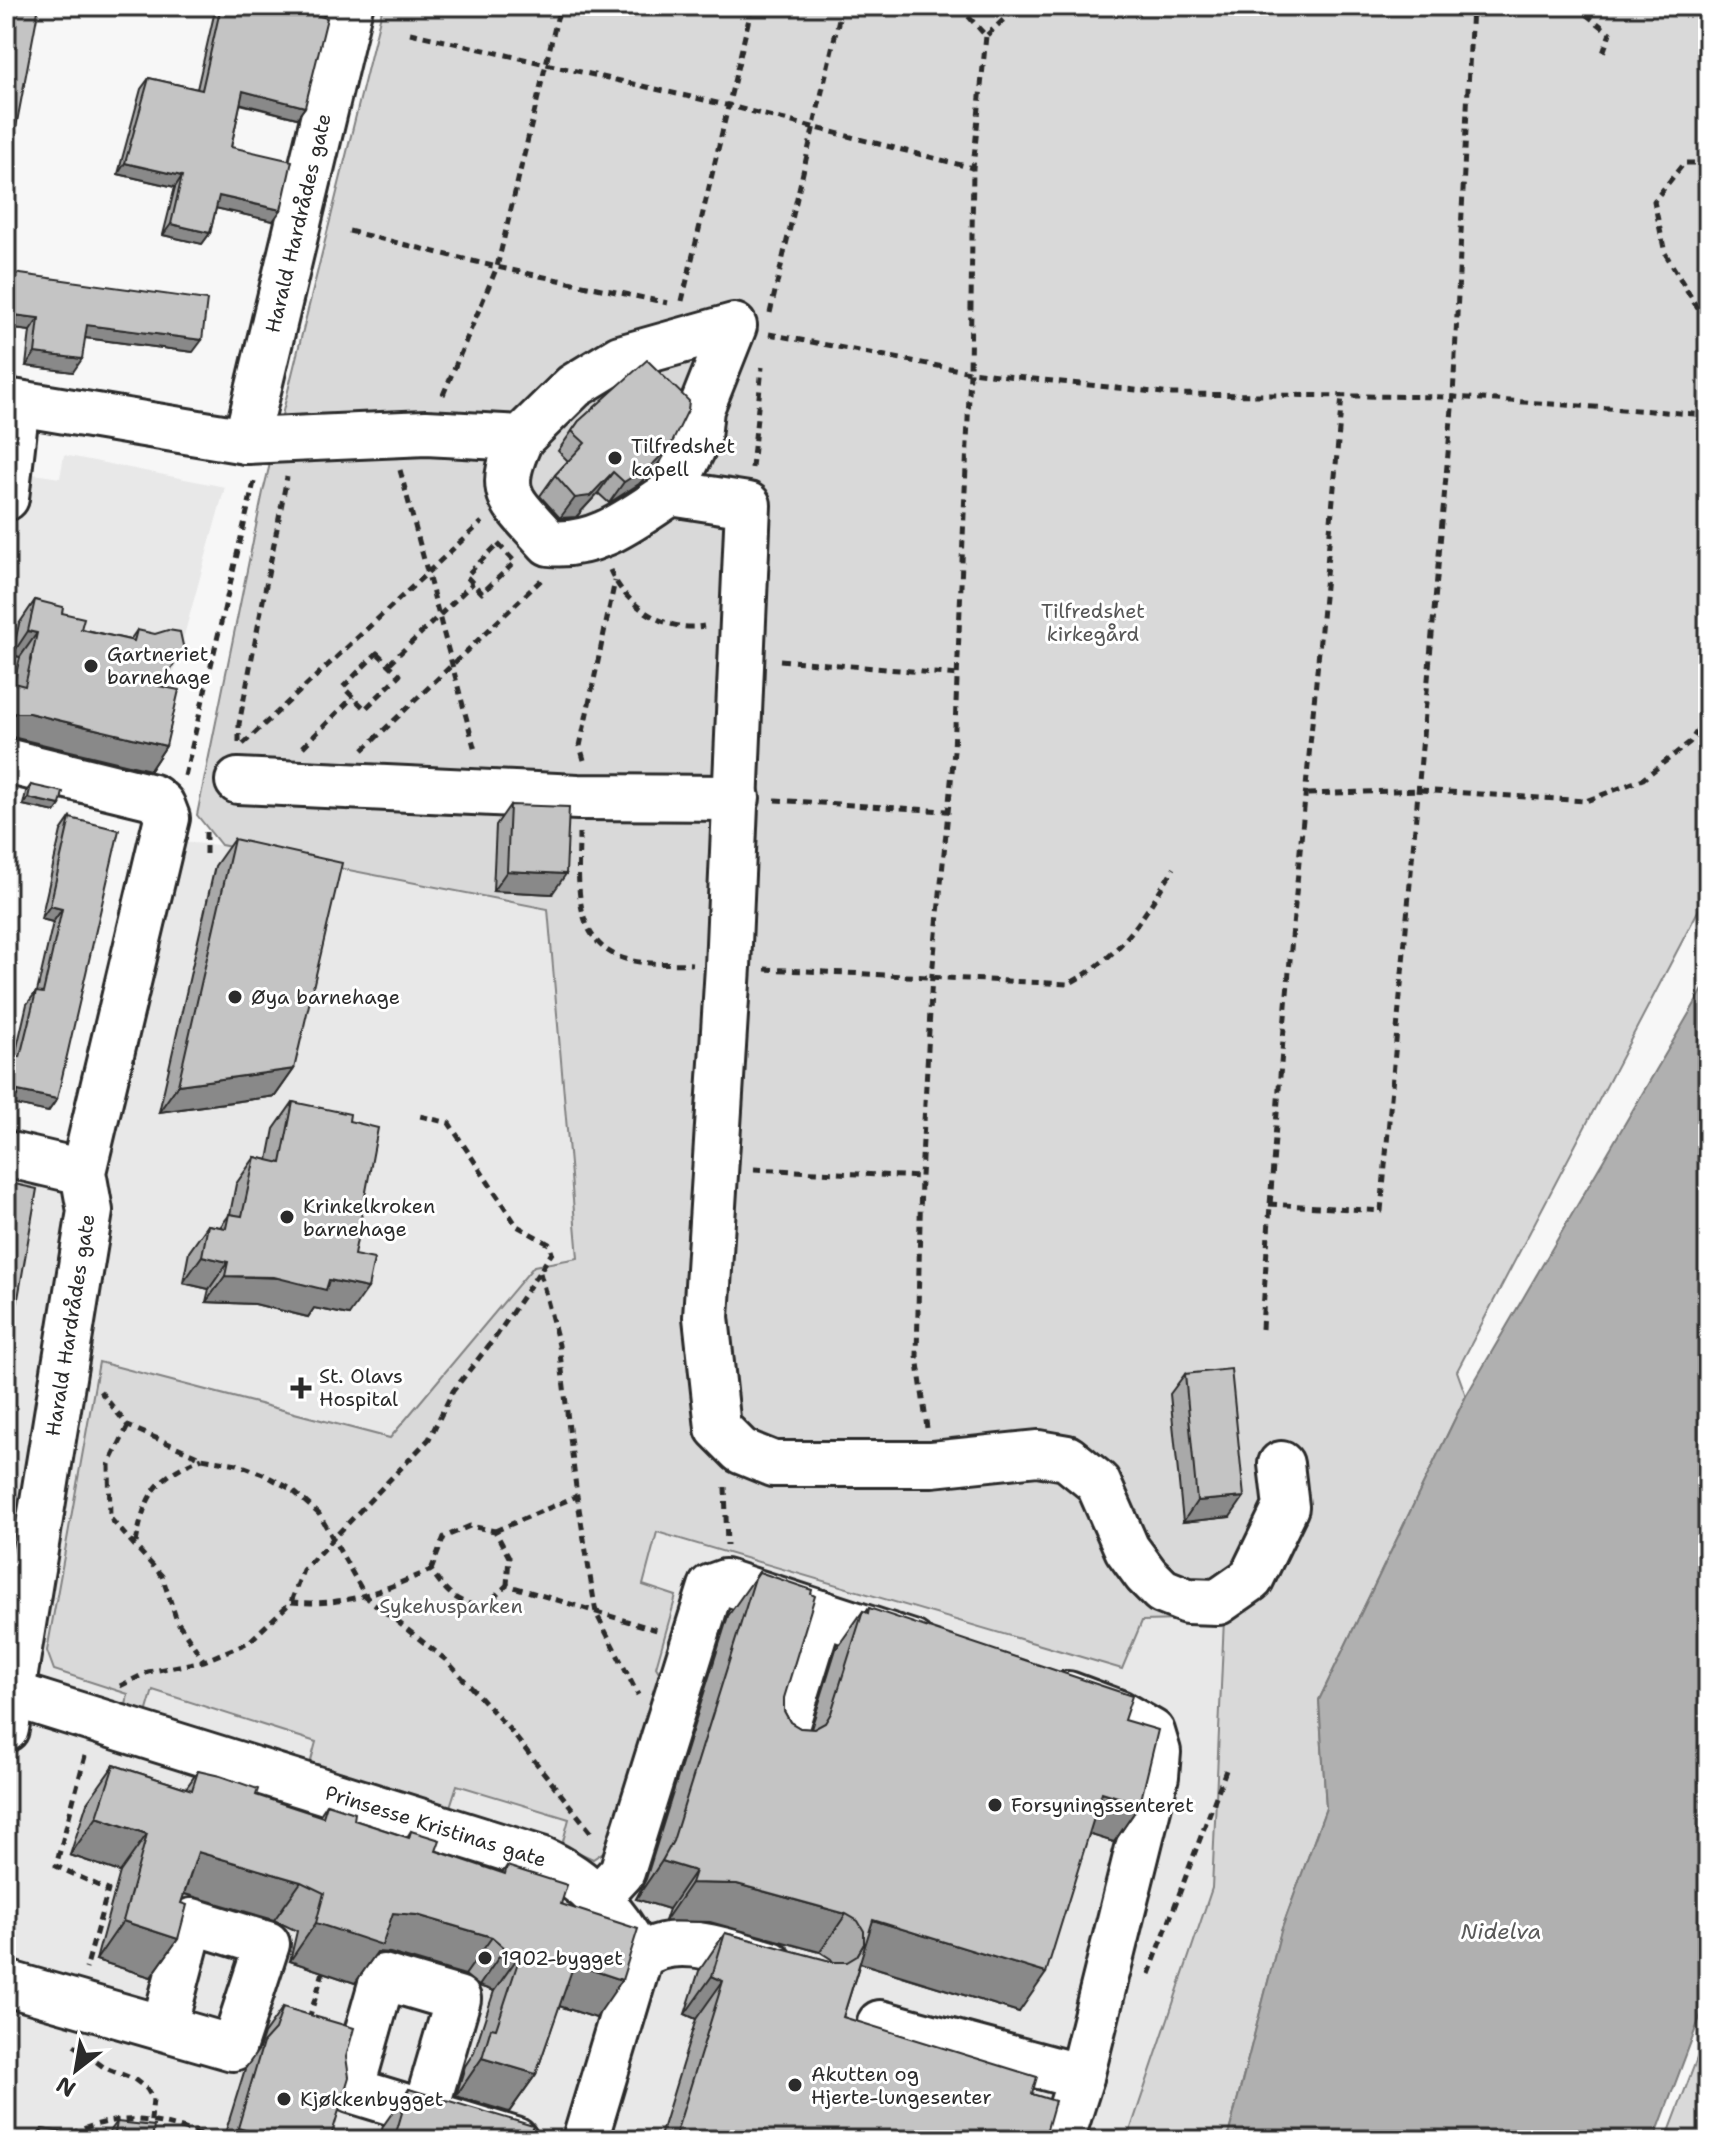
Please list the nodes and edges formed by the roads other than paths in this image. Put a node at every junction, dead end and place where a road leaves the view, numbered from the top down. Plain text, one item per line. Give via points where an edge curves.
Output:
1 (350, 6) edge
2 (12, 402) edge
3 (521, 438) junction
4 (246, 441) junction
5 (671, 493) junction
6 (6, 498) edge
7 (244, 759) road end
8 (6, 761) edge
9 (737, 798) junction
10 (6, 1154) edge
11 (83, 1172) junction
12 (1281, 1464) dead end
13 (821, 1613) junction
14 (953, 1656) edge
15 (1026, 1680) edge
16 (9, 1712) edge
17 (781, 1743) edge
18 (610, 1885) junction
19 (640, 1957) junction
20 (813, 1976) edge
21 (6, 1983) edge
22 (880, 2023) dead end
23 (164, 2027) dead end
24 (1081, 2077) junction
25 (425, 2112) edge
26 (515, 2140) edge
27 (585, 2140) edge
28 (1061, 2140) edge

1 - 4 street, Harald Hardrådes gate
2 - 4 street
2 - 6 street
3 - 4 street via 408,434
3 - 5 street via 507,468 509,496 549,543 583,542
3 - 5 street via 574,386 620,358 754,336 701,409 698,438
5 - 9 street via 748,505
7 - 9 street via 574,780
8 - 11 street, Harald Hardrådes gate via 153,797 186,822
9 - 12 street via 706,1317 718,1428 741,1451 773,1464 932,1464 1038,1453 1067,1458 1098,1483 1127,1549 1162,1591 1187,1601 1218,1602 1251,1579 1286,1507
10 - 11 street
11 - 16 street, Harald Hardrådes gate via 90,1211
13 - 14 street
13 - 17 street
13 - 18 street via 725,1582 711,1587
15 - 24 street via 1119,1713 1152,1732 1158,1752
16 - 18 street, Prinsesse Kristinas gate via 541,1859
18 - 19 street, Prinsesse Kristinas gate
19 - 20 street via 654,1946 704,1946
19 - 27 street
21 - 23 street
22 - 24 street
24 - 28 street
25 - 26 street

